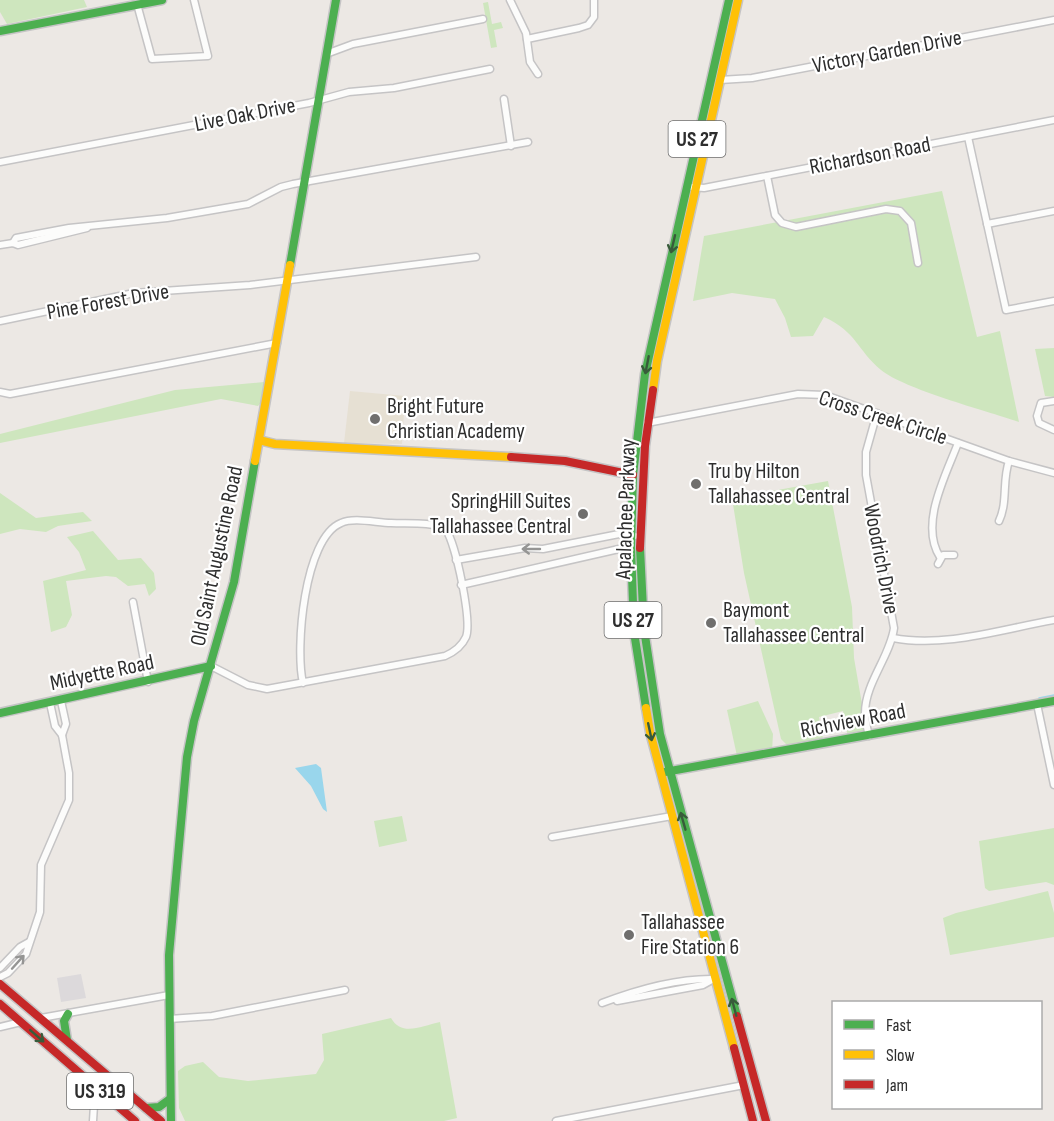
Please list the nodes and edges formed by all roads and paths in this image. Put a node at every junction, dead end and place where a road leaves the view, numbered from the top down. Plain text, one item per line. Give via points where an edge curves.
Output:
1 (162, 0) edge
2 (194, 0) edge
3 (336, 0) edge
4 (510, 0) edge
5 (594, 0) edge
6 (738, 0) edge
7 (730, 1) edge
8 (117, 4) edge
9 (137, 4) junction
10 (735, 15) junction
11 (483, 19) dead end
12 (1054, 20) edge
13 (0, 31) edge
14 (527, 39) junction
15 (326, 54) junction
16 (713, 68) junction
17 (490, 69) dead end
18 (538, 74) dead end
19 (720, 80) junction
20 (504, 99) dead end
21 (319, 100) junction
22 (1054, 120) edge
23 (968, 137) junction
24 (528, 142) dead end
25 (511, 146) junction
26 (0, 162) edge
27 (767, 176) junction
28 (304, 184) junction
29 (691, 187) junction
30 (1054, 211) edge
31 (987, 224) junction
32 (0, 245) edge
33 (476, 257) dead end
34 (918, 263) dead end
35 (288, 280) junction
36 (1054, 301) edge
37 (0, 321) edge
38 (277, 343) junction
39 (0, 392) edge
40 (1054, 400) edge
41 (877, 413) junction
42 (648, 423) junction
43 (638, 425) junction
44 (1054, 430) edge
45 (259, 440) junction
46 (958, 443) junction
47 (1009, 460) junction
48 (1054, 473) edge
49 (633, 475) junction
50 (999, 521) dead end
51 (635, 536) junction
52 (631, 547) junction
53 (954, 555) dead end
54 (940, 557) junction
55 (456, 560) junction
56 (938, 564) dead end
57 (461, 585) junction
58 (133, 602) dead end
59 (1054, 620) edge
60 (893, 638) junction
61 (636, 648) junction
62 (648, 665) junction
63 (211, 666) junction
64 (148, 682) junction
65 (303, 683) junction
66 (61, 701) junction
67 (1054, 701) edge
68 (50, 703) junction
69 (1037, 704) junction
70 (0, 713) edge
71 (62, 735) junction
72 (869, 736) junction
73 (659, 772) junction
74 (669, 772) junction
75 (1054, 784) edge
76 (672, 816) junction
77 (552, 837) dead end
78 (701, 887) junction
79 (695, 900) junction
80 (710, 919) junction
81 (28, 942) junction
82 (0, 968) edge
83 (726, 976) junction
84 (0, 977) edge
85 (715, 979) junction
86 (0, 984) edge
87 (345, 990) dead end
88 (169, 995) junction
89 (0, 1004) edge
90 (68, 1014) junction
91 (41, 1018) junction
92 (169, 1019) junction
93 (21, 1022) junction
94 (0, 1028) edge
95 (67, 1040) junction
96 (740, 1072) junction
97 (754, 1078) junction
98 (744, 1085) junction
99 (102, 1092) junction
100 (170, 1099) junction
101 (146, 1108) junction
102 (93, 1121) edge
103 (135, 1121) edge
104 (161, 1121) edge
105 (171, 1121) edge
106 (556, 1121) edge
107 (753, 1121) edge
108 (766, 1121) edge

1 - 9 main road
2 - 9 street via 208,56 152,59
3 - 15 main road, Old Saint Augustine Road
4 - 14 street
5 - 14 street via 594,17 585,26
6 - 10 main road, Apalachee Parkway / US 27
7 - 10 main road
7 - 16 main road, Apalachee Parkway / US 27
8 - 9 main road
8 - 13 main road
10 - 19 main road, Apalachee Parkway / US 27
11 - 15 street via 353,44
12 - 19 street, Victory Garden Drive via 791,71 729,82
14 - 18 street via 530,62
15 - 21 main road, Old Saint Augustine Road
16 - 19 main road
16 - 29 main road, Apalachee Parkway / US 27
17 - 21 street, Live Oak Drive
19 - 29 main road, Apalachee Parkway / US 27
20 - 25 street
21 - 26 street, Live Oak Drive
21 - 28 main road, Old Saint Augustine Road
22 - 23 street, Richardson Road
23 - 27 street, Richardson Road
23 - 31 street
24 - 25 street
25 - 28 street
27 - 29 street, Richardson Road
27 - 34 street via 775,215 788,226 886,209 900,211 910,223
28 - 32 street via 280,187 248,204 167,218 69,228
28 - 35 main road, Old Saint Augustine Road
29 - 42 main road, Apalachee Parkway / US 27
29 -> 43 main road, Apalachee Parkway / US 27 via 651,346
30 - 31 street
31 - 36 street via 1006,310
33 - 35 street, Pine Forest Drive
35 - 37 street, Pine Forest Drive via 121,295
35 - 38 main road, Old Saint Augustine Road
38 - 39 street via 22,392
38 - 45 main road, Old Saint Augustine Road
40 - 44 street via 1041,403 1037,416 1040,423
41 - 42 street, Cross Creek Circle via 838,398 811,393
41 - 46 street, Cross Creek Circle
41 - 60 street, Woodrich Drive via 866,452 866,475 893,615
42 - 43 street, Cross Creek Circle
42 - 51 main road, Apalachee Parkway / US 27
43 - 49 main road, Apalachee Parkway / US 27
45 - 49 main road via 567,461
45 - 63 main road, Old Saint Augustine Road via 234,582
46 - 47 street, Cross Creek Circle
46 - 54 street via 933,515 934,543
47 - 48 street, Cross Creek Circle
47 - 50 street via 1004,510
49 - 51 main road, Apalachee Parkway / US 27
51 - 52 main road, Apalachee Parkway / US 27
51 -> 55 street
51 - 62 main road, Apalachee Parkway / US 27
52 - 57 street
52 - 61 main road, Apalachee Parkway / US 27
53 - 54 street
54 - 56 street
55 - 57 street
55 - 65 street via 448,532 436,526 353,522 335,526 315,553 300,637
57 - 65 street via 468,623 466,637 445,656
58 - 64 street
59 - 60 street via 947,640 915,642
60 - 72 street, Woodrich Drive via 867,701
61 - 62 main road
61 -> 73 main road, Apalachee Parkway / US 27
62 - 74 main road, Apalachee Parkway / US 27
63 - 64 main road, Midyette Road
63 - 65 street via 253,686 273,688
63 - 88 main road, Old Saint Augustine Road via 187,757 171,924
64 - 66 main road, Midyette Road
66 - 68 main road, Midyette Road
66 - 71 street via 66,724
67 - 69 main road, Richview Road
68 - 70 main road, Midyette Road
68 - 71 street via 55,726
69 - 72 main road, Richview Road
69 - 75 street
71 - 81 street via 69,800 41,865 40,912
72 - 74 main road, Richview Road
73 - 74 main road, Richview Road
73 - 76 main road, Apalachee Parkway / US 27
78 -> 74 main road, Apalachee Parkway / US 27
76 - 77 street
76 - 79 main road, Apalachee Parkway / US 27
78 - 79 main road
78 - 80 main road, Apalachee Parkway / US 27
79 - 80 main road
79 - 85 main road, Apalachee Parkway / US 27
80 - 83 main road, Apalachee Parkway / US 27
81 - 82 street
84 -> 81 street via 26,954
83 - 85 main road
97 -> 83 main road, Apalachee Parkway / US 27
85 - 85 street via 700,978 629,993 602,1004 703,985
85 - 96 main road, Apalachee Parkway / US 27
86 - 91 main road, US 319
87 - 92 street via 212,1016
88 - 90 street
88 - 92 main road, Old Saint Augustine Road
89 - 93 main road, US 319
90 - 91 street
90 - 95 main road via 64,1021
91 - 95 main road, US 319
92 - 100 main road, Old Saint Augustine Road
93 - 94 street
93 -> 99 main road, US 319
95 - 101 main road, US 319
96 - 97 main road
96 - 98 main road, Apalachee Parkway / US 27
97 - 108 main road, Apalachee Parkway / US 27
98 - 106 street
98 - 107 main road, Apalachee Parkway / US 27
99 - 102 street via 94,1105
99 - 103 main road, US 319
100 - 101 main road via 159,1107
100 - 105 main road, Old Saint Augustine Road
101 - 104 main road, US 319

